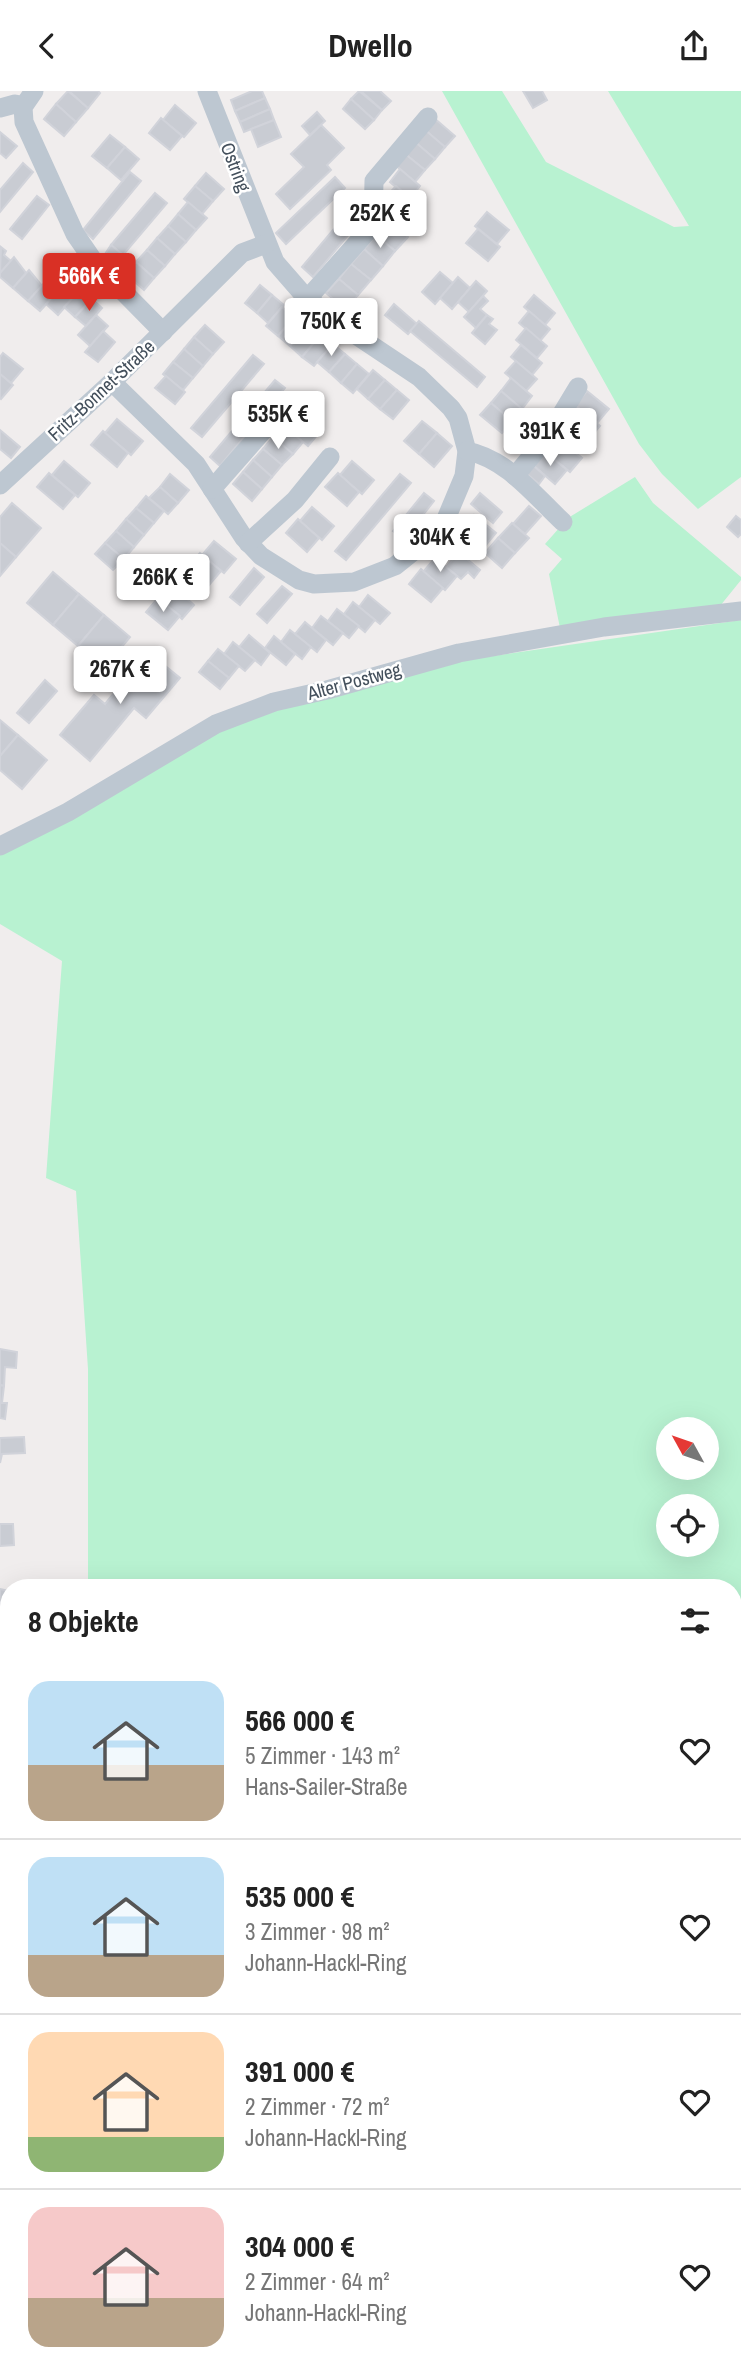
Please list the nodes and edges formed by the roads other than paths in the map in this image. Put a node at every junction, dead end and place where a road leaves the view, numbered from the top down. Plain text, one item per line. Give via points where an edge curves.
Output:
1 (206, 91) edge
2 (29, 99) edge
3 (0, 108) edge
4 (428, 117) dead end
5 (266, 244) junction
6 (308, 298) junction
7 (163, 332) junction
8 (112, 382) junction
9 (578, 387) dead end
10 (276, 416) dead end
11 (467, 451) junction
12 (330, 457) dead end
13 (515, 476) junction
14 (0, 485) edge
15 (212, 489) junction
16 (563, 522) dead end
17 (248, 543) junction
18 (741, 611) edge
19 (0, 846) edge

1 - 5 street, Ostring
2 - 3 street
2 - 7 street via 24,121 75,234 95,264
4 - 6 street via 374,181 373,225
5 - 6 street, Ostring via 275,262
5 - 7 street, Fritz-Bonnet-Straße via 242,253
6 - 11 street, Ostring via 439,394 458,418
7 - 8 street, Fritz-Bonnet-Straße
8 - 14 street, Fritz-Bonnet-Straße
8 - 15 street via 196,464
9 - 13 street via 549,435
10 - 15 street
11 - 13 street via 494,460
11 - 17 street via 464,476 446,519 411,555 377,574 354,582 314,584 281,571
12 - 17 street via 295,500
13 - 16 street
15 - 17 street
18 - 19 street, Alter Postweg via 604,627 459,653 274,702 216,724

